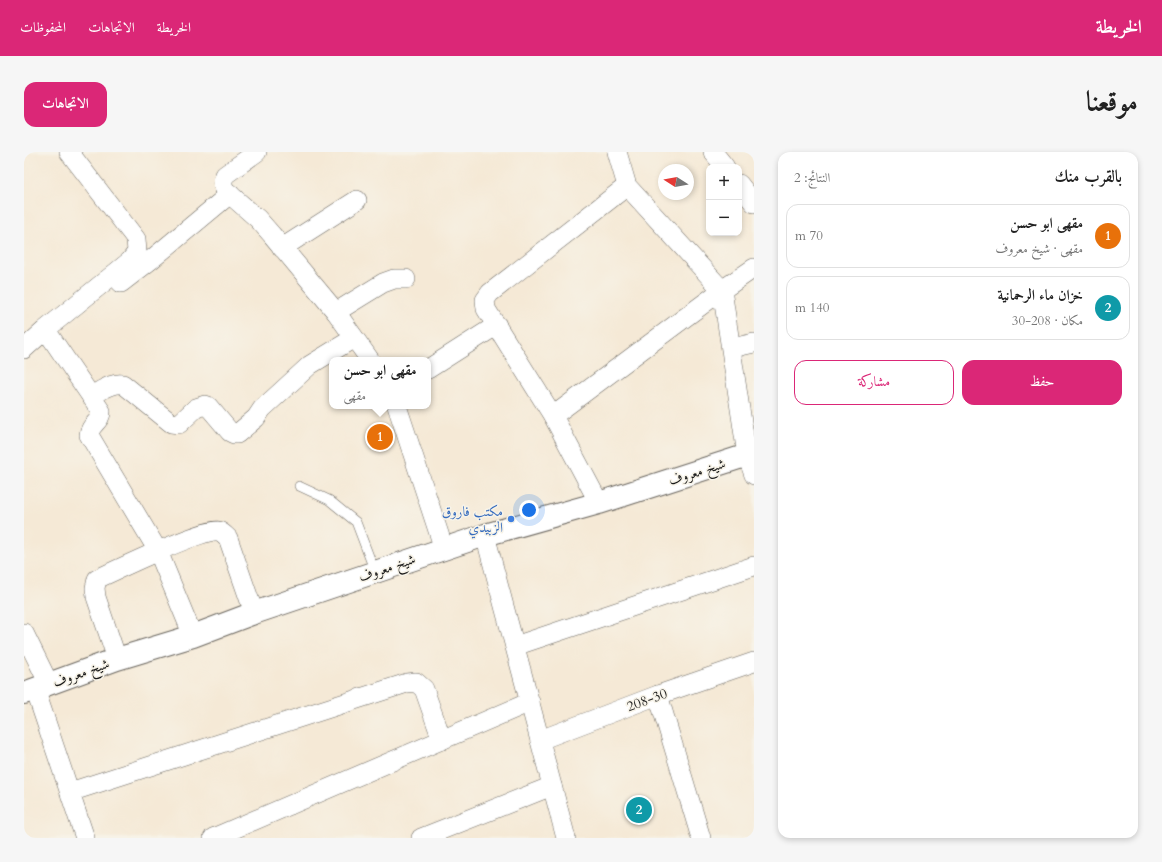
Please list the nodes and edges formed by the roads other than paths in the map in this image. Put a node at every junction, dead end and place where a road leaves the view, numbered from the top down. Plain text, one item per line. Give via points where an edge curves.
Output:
1 (69, 152) edge
2 (256, 152) edge
3 (617, 152) edge
4 (712, 152) edge
5 (722, 164) edge
6 (627, 186) junction
7 (742, 188) edge
8 (230, 194) junction
9 (357, 200) dead end
10 (754, 203) edge
11 (282, 248) junction
12 (754, 268) edge
13 (406, 279) dead end
14 (722, 290) junction
15 (336, 312) junction
16 (497, 326) junction
17 (50, 336) junction
18 (354, 338) junction
19 (754, 343) edge
20 (732, 348) junction
21 (24, 349) edge
22 (368, 357) edge
23 (24, 359) edge
24 (431, 367) edge
25 (91, 396) junction
26 (398, 409) edge
27 (553, 416) junction
28 (752, 461) edge
29 (299, 486) dead end
30 (599, 503) junction
31 (485, 535) junction
32 (444, 549) junction
33 (158, 552) junction
34 (754, 566) edge
35 (375, 572) junction
36 (254, 613) junction
37 (24, 633) edge
38 (193, 636) junction
39 (515, 646) junction
40 (118, 659) junction
41 (754, 662) edge
42 (36, 689) edge
43 (658, 695) junction
44 (530, 702) junction
45 (442, 740) junction
46 (540, 740) junction
47 (552, 786) junction
48 (70, 792) junction
49 (85, 838) edge
50 (213, 838) edge
51 (421, 838) edge
52 (566, 838) edge
53 (701, 838) edge

1 - 21 street via 136,239 137,252 130,261
2 - 8 street via 225,175 223,186
3 - 6 street
4 - 5 street
6 - 14 street
6 - 16 street via 490,293 486,300 486,309
7 - 10 street
8 - 11 street via 258,219
8 - 17 street via 152,259
9 - 11 street
11 - 15 street
12 - 14 street
13 - 15 street via 394,278 383,283
14 - 20 street
14 - 27 street
15 - 18 street
16 - 24 street
16 - 27 street
17 - 23 street
17 - 25 street
18 - 22 street
18 - 25 street via 310,365 237,434 230,432 205,405 196,408 176,425 123,384 118,383
19 - 20 street
20 - 28 street
25 - 33 street via 102,414 89,435
26 - 32 street
27 - 30 street
28 - 30 street, شیخ معروف
29 - 35 lane via 329,500 356,522
30 - 31 street, شیخ معروف
31 - 32 street, شیخ معروف
31 - 39 street
32 - 35 street, شیخ معروف
33 - 36 street via 207,531 218,531 228,538
33 - 38 street
33 - 40 street via 97,579 96,597
34 - 39 street
35 - 36 street, شیخ معروف
36 - 38 street, شیخ معروف
37 - 42 street
38 - 40 street, شیخ معروف
39 - 44 street
40 - 42 street, شیخ معروف
41 - 43 street, 208-30
42 - 48 street
43 - 46 street, 208-30
43 - 53 street
44 - 45 street
44 - 46 street
45 - 48 street via 424,689 416,682 407,683
45 - 50 street
46 - 47 street
47 - 51 street
47 - 52 street
48 - 49 street

